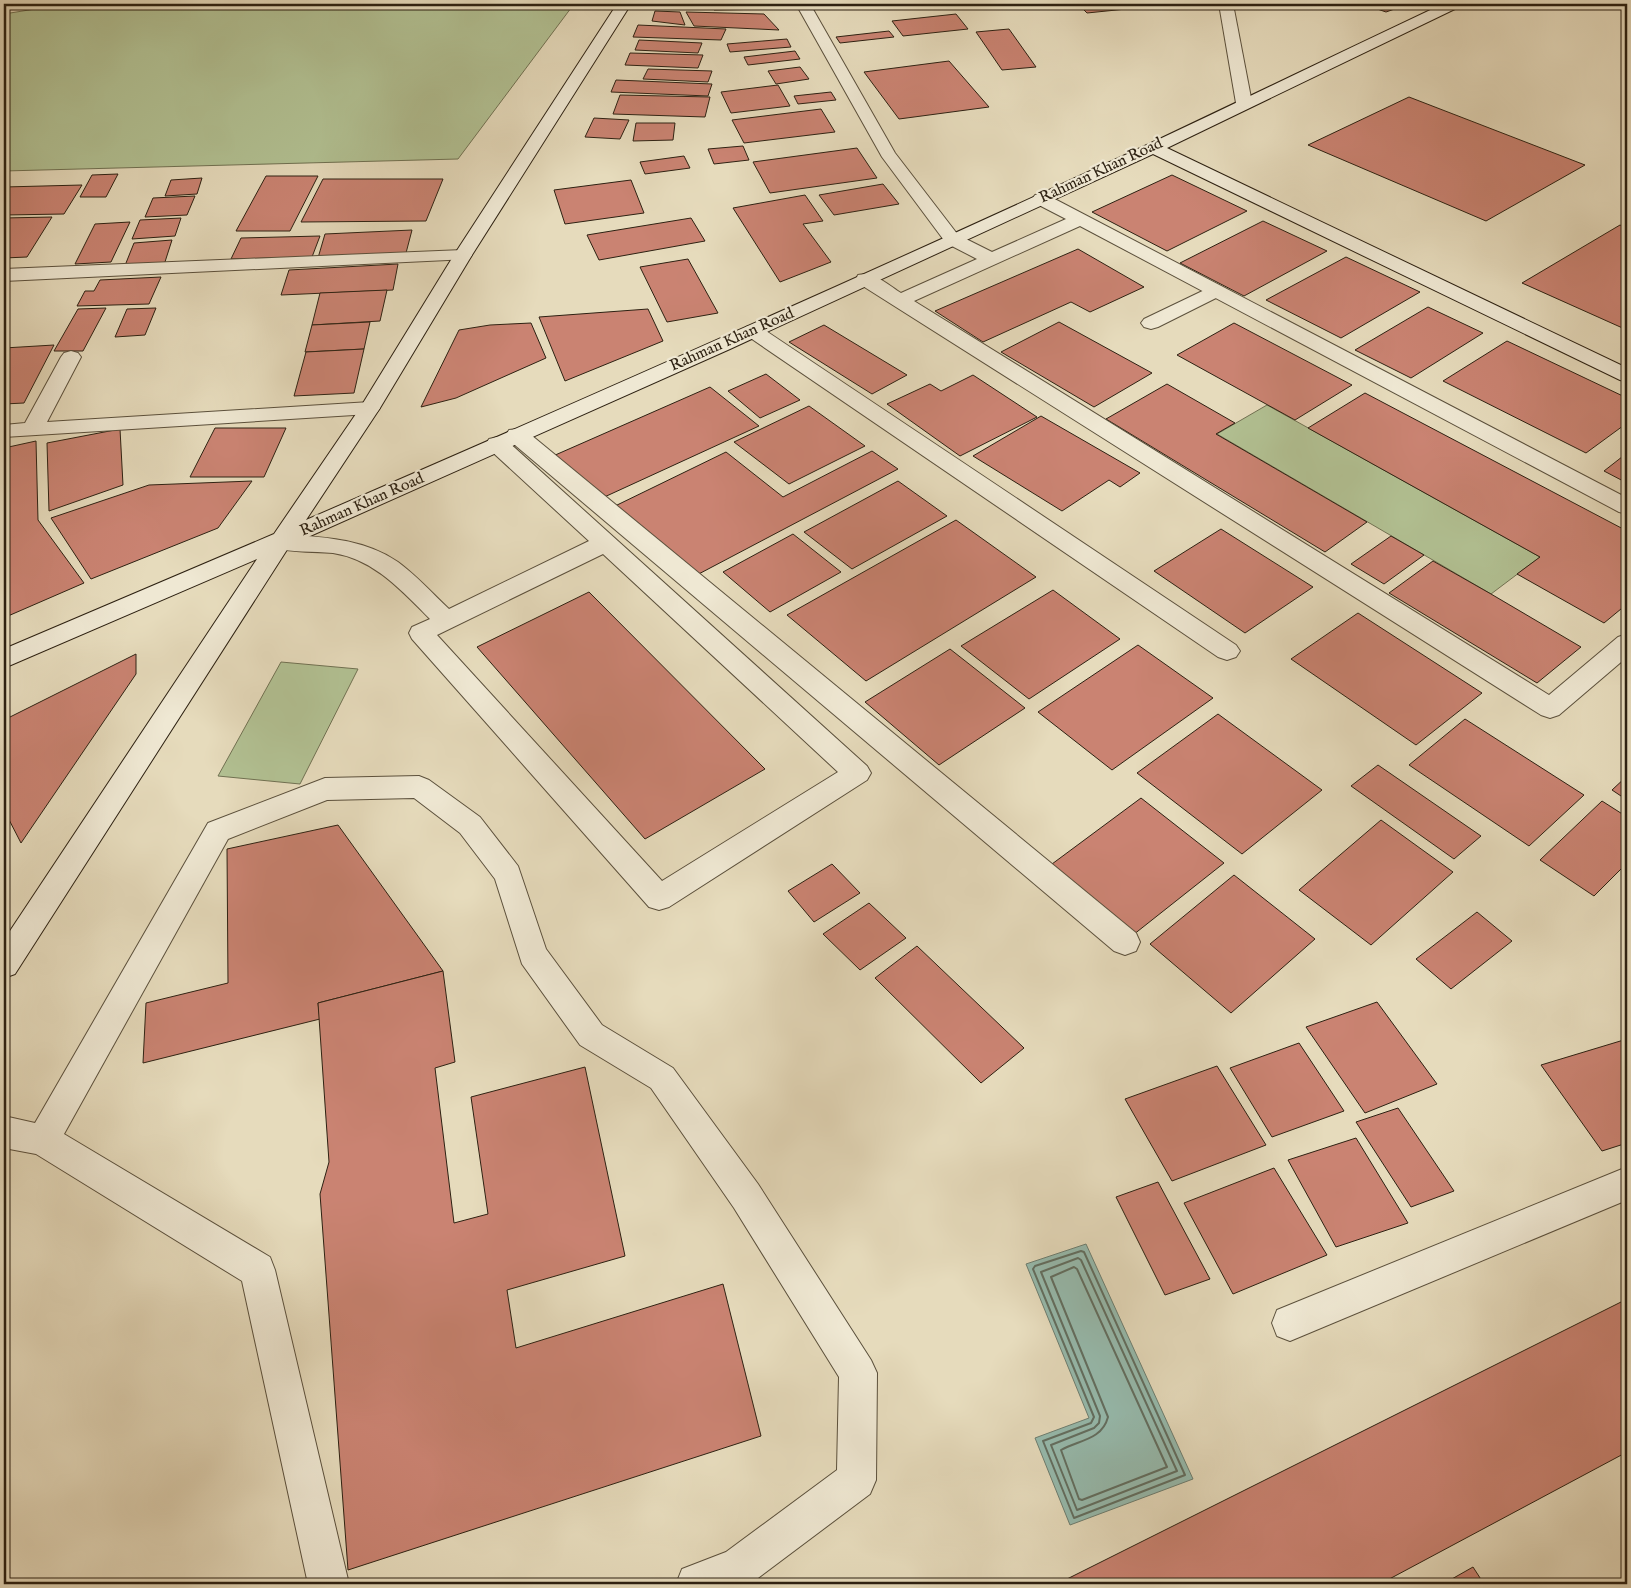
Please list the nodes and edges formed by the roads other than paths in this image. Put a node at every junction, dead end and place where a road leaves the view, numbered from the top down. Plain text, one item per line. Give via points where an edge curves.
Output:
1 (624, 4) edge
2 (803, 4) edge
3 (1226, 4) edge
4 (1454, 4) edge
5 (1244, 103) junction
6 (1154, 148) junction
7 (1041, 199) junction
8 (1080, 219) junction
9 (952, 240) junction
10 (462, 254) junction
11 (992, 259) junction
12 (4, 275) edge
13 (864, 279) junction
14 (1215, 290) junction
15 (899, 301) junction
16 (1151, 323) dead end
17 (753, 331) junction
18 (71, 357) dead end
19 (1627, 376) edge
20 (370, 408) junction
21 (33, 429) junction
22 (4, 431) edge
23 (507, 440) junction
24 (1627, 507) edge
25 (280, 542) junction
26 (605, 543) junction
27 (447, 621) junction
28 (1627, 643) edge
29 (1227, 651) dead end
30 (4, 660) edge
31 (1125, 942) dead end
32 (4, 965) edge
33 (4, 1132) edge
34 (43, 1140) junction
35 (1627, 1183) edge
36 (1290, 1323) dead end
37 (329, 1584) edge
38 (697, 1584) edge

1 - 10 street
2 - 9 street via 888,154
3 - 5 street
4 - 5 street, Rahman Khan Road
5 - 6 street, Rahman Khan Road
6 - 7 street, Rahman Khan Road
6 - 19 street
7 - 8 street
7 - 9 street, Rahman Khan Road
8 - 11 street
8 - 14 street
9 - 11 street
9 - 13 street, Rahman Khan Road
10 - 12 street
10 - 20 street
11 - 15 street
13 - 15 street
13 - 17 street, Rahman Khan Road
14 - 16 street
14 - 24 street
15 - 28 street via 1550,708
17 - 23 street, Rahman Khan Road
17 - 29 street
18 - 21 street
20 - 21 street
20 - 25 street
21 - 22 street
23 - 25 street, Rahman Khan Road
23 - 26 street
23 - 31 street
25 - 27 street via 336,546 367,554 390,568
25 - 30 street, Rahman Khan Road
25 - 32 street
26 - 27 street
26 - 27 street via 856,773 659,898 421,633
33 - 34 street
34 - 37 street via 257,1270
34 - 38 street via 218,830 325,790 418,787 470,825 508,874 533,955 591,1035 662,1078 746,1196 858,1373 856,1480 740,1567
35 - 36 street

